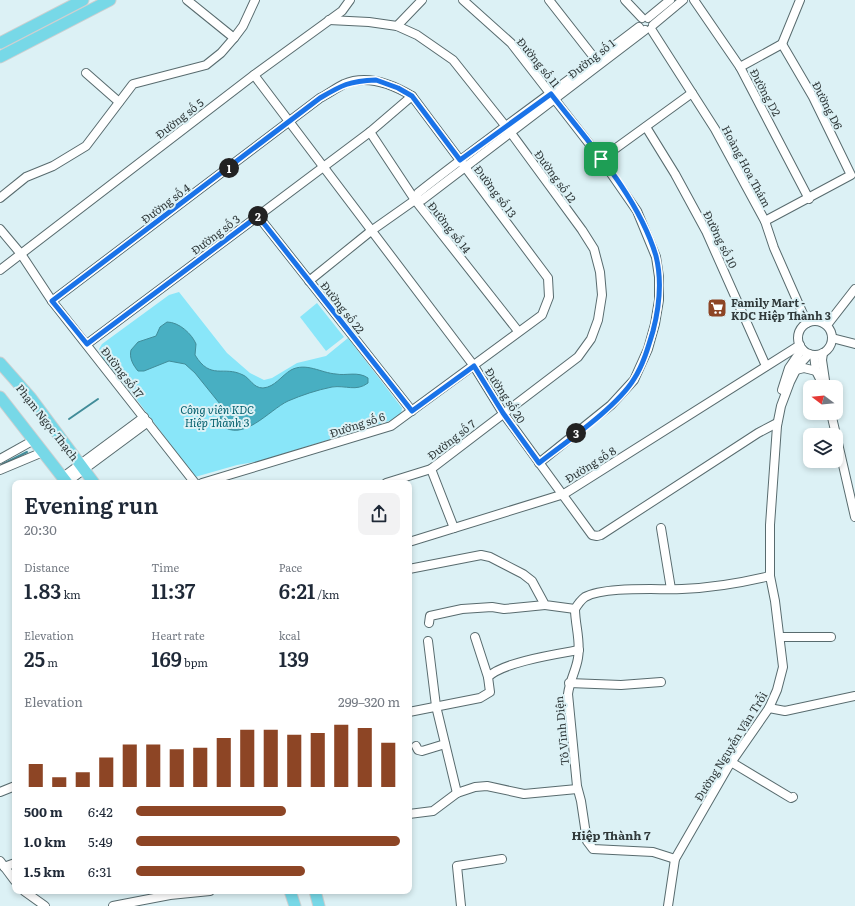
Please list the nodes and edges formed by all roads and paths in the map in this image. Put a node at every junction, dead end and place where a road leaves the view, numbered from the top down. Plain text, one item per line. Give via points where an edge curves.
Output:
1 (82, 0) edge
2 (110, 0) edge
3 (187, 0) edge
4 (256, 0) edge
5 (350, 0) edge
6 (422, 0) edge
7 (463, 0) edge
8 (549, 0) edge
9 (625, 0) edge
10 (670, 0) edge
11 (683, 0) edge
12 (694, 0) edge
13 (798, 1) edge
14 (329, 20) junction
15 (646, 25) junction
16 (397, 26) junction
17 (234, 38) junction
18 (0, 43) edge
19 (782, 44) junction
20 (0, 57) edge
21 (596, 60) junction
22 (740, 67) junction
23 (86, 73) dead end
24 (254, 75) junction
25 (692, 93) junction
26 (412, 96) junction
27 (553, 97) junction
28 (119, 102) junction
29 (290, 122) junction
30 (646, 127) junction
31 (509, 130) junction
32 (370, 132) junction
33 (601, 159) junction
34 (462, 164) junction
35 (323, 166) junction
36 (0, 198) edge
37 (809, 199) junction
38 (415, 200) junction
39 (258, 216) junction
40 (765, 221) junction
41 (0, 229) edge
42 (371, 231) junction
43 (21, 254) junction
44 (0, 270) edge
45 (309, 281) junction
46 (855, 289) edge
47 (52, 301) junction
48 (807, 323) junction
49 (826, 325) junction
50 (518, 331) junction
51 (832, 338) junction
52 (87, 344) junction
53 (855, 344) edge
54 (801, 347) junction
55 (823, 353) junction
56 (811, 354) junction
57 (775, 360) junction
58 (0, 363) edge
59 (474, 366) junction
60 (766, 366) junction
61 (796, 370) junction
62 (816, 371) junction
63 (786, 375) junction
64 (821, 380) edge
65 (824, 380) edge
66 (0, 397) edge
67 (782, 400) junction
68 (412, 411) junction
69 (503, 413) junction
70 (146, 419) junction
71 (833, 420) edge
72 (777, 423) junction
73 (34, 440) junction
74 (43, 452) junction
75 (0, 459) edge
76 (539, 463) junction
77 (82, 467) junction
78 (431, 469) junction
79 (0, 470) edge
80 (65, 480) edge
81 (67, 480) edge
82 (92, 480) edge
83 (193, 480) edge
84 (212, 480) edge
85 (396, 480) edge
86 (564, 494) junction
87 (852, 495) edge
88 (855, 517) edge
89 (454, 528) junction
90 (661, 528) dead end
91 (412, 541) edge
92 (412, 568) edge
93 (770, 576) junction
94 (671, 589) junction
95 (545, 605) junction
96 (575, 608) junction
97 (429, 623) dead end
98 (831, 636) dead end
99 (475, 637) dead end
100 (780, 638) junction
101 (428, 641) dead end
102 (579, 650) junction
103 (488, 676) junction
104 (661, 682) dead end
105 (569, 683) junction
106 (855, 696) edge
107 (436, 706) junction
108 (769, 708) junction
109 (412, 711) edge
110 (445, 744) junction
111 (416, 746) dead end
112 (731, 762) junction
113 (12, 787) edge
114 (577, 789) junction
115 (0, 792) edge
116 (457, 793) junction
117 (793, 796) dead end
118 (412, 814) edge
119 (502, 859) dead end
120 (675, 859) junction
121 (12, 863) edge
122 (2, 864) edge
123 (12, 876) edge
124 (28, 894) edge
125 (180, 894) edge
126 (291, 894) edge
127 (316, 894) edge
128 (45, 906) edge
129 (113, 906) edge
130 (295, 906) edge
131 (320, 906) edge
132 (461, 906) edge
133 (668, 906) edge

1 - 18 main road
2 - 20 main road
3 - 17 street
4 - 17 street
5 - 14 street, Đường số 5 via 342,11
6 - 16 street
7 - 27 street, Đường số 11 via 511,43
8 - 21 street
9 - 15 street, Hoàng Hoa Thám
10 - 15 street
11 - 15 street
12 - 22 street, Đường D2
13 - 19 street
14 - 16 street, Đường số 12
14 - 24 street, Đường số 5
15 - 21 street, Đường số 1
15 - 25 street, Hoàng Hoa Thám
15 - 27 street, Đường số 1
16 - 31 street, Đường số 12 via 417,34 453,60
17 - 28 street via 206,65 133,84
19 - 22 street
19 - 37 street, Đường D6 via 813,97 851,175
21 - 27 street, Đường số 1
22 - 37 street, Đường D2
23 - 28 street
24 - 29 street, Đường số 20
24 - 43 street, Đường số 5
25 - 30 street
25 - 40 street, Hoàng Hoa Thám via 715,129
26 - 29 street, Đường số 13 via 376,80 359,81 345,84 320,98
26 - 32 street, Đường số 3
26 - 34 street, Đường số 13
27 - 31 street, Đường số 1
27 - 33 street, Đường số 11
28 - 36 street via 86,146 53,166 26,177
29 - 35 street, Đường số 20
29 - 47 street, Đường số 4
30 - 33 street
30 - 60 street, Đường số 10 via 706,231
31 - 34 street, Đường số 1
31 - 69 street, Đường số 12 via 594,249 602,295 598,320 591,339 578,357
32 - 35 street, Đường số 3
32 - 38 street, Đường số 14
33 - 76 street, Đường số 11 via 637,211 656,257 659,277 655,324 648,349 634,380 611,405
34 - 38 street, Đường số 1 via 418,193
34 - 50 street, Đường số 13 via 548,278 549,297 542,315
35 - 39 street, Đường số 3
35 - 42 street, Đường số 20
37 - 40 street, Đường D6
38 - 42 street, Đường số 1
38 - 50 street, Đường số 14
39 - 45 street, Đường số 22
39 - 52 street, Đường số 3
40 - 48 street, Hoàng Hoa Thám
41 - 43 street, Đường số 17
42 - 45 street, Đường số 1
42 - 59 street, Đường số 20
43 - 44 street, Đường số 5
43 - 47 street, Đường số 17
45 - 68 street, Đường số 22
46 - 49 street
47 - 52 street, Đường số 17
48 - 49 street via 817,320
48 - 54 street via 798,335
49 - 51 street via 831,331
50 - 59 street, Đường số 6
51 - 53 street
51 - 55 street via 830,346
52 - 70 street, Đường số 17
54 - 56 street
54 - 57 street, Đường số 8
54 - 63 street, Đường Nguyễn Văn Trỗi
55 - 56 street
55 - 65 street
56 - 61 street, Đường Nguyễn Văn Trỗi
56 - 62 street
57 - 60 street, Đường số 8
57 - 63 street via 782,365
58 - 77 main road, Phạm Ngọc Thạch
59 - 68 street, Đường số 6
59 - 69 street, Đường số 20
60 - 86 street, Đường số 8
61 - 62 street via 804,368
61 - 67 street, Đường Nguyễn Văn Trỗi
62 - 64 street
63 - 67 street, Đường Nguyễn Văn Trỗi
66 - 73 main road, Phạm Ngọc Thạch
67 - 72 street, Đường Nguyễn Văn Trỗi
68 - 84 street, Đường số 6 via 391,426
69 - 76 street, Đường số 20
69 - 78 street, Đường số 7
70 - 77 street
70 - 83 street, Đường số 17
71 - 87 street
72 - 86 street, Đường số 20 via 597,536 592,535 587,529
72 - 93 street, Đường Nguyễn Văn Trỗi via 770,525
73 - 74 main road, Phạm Ngọc Thạch
73 - 75 street
74 - 79 street
74 - 80 main road, Phạm Ngọc Thạch
76 - 86 street, Đường số 20
77 - 81 street
77 - 82 main road, Phạm Ngọc Thạch
78 - 85 street, Đường số 7
78 - 89 street
86 - 89 street, Đường số 8
87 - 88 street
89 - 91 street, Đường số 8
90 - 94 street
92 - 95 street via 481,555 490,557 532,581
93 - 94 street via 718,585
93 - 100 street, Đường Nguyễn Văn Trỗi
94 - 96 street via 603,593 586,597
95 - 96 street
95 - 97 street via 504,609 462,609 430,616
96 - 102 street, Tô Vĩnh Diện
98 - 100 street
99 - 103 street
100 - 108 street, Đường Nguyễn Văn Trỗi via 782,667 777,690
101 - 107 street
102 - 103 street via 515,665
102 - 105 street, Tô Vĩnh Diện
103 - 107 street via 490,692 480,698
104 - 105 street via 621,685
105 - 114 street, Tô Vĩnh Diện
106 - 108 street via 785,711
107 - 109 street
107 - 110 street
108 - 112 street, Đường Nguyễn Văn Trỗi
110 - 111 street via 422,751
110 - 116 street
112 - 117 street via 791,798
112 - 120 street, Đường Nguyễn Văn Trỗi
113 - 115 street
114 - 116 street via 524,794 487,786
114 - 120 street, Tô Vĩnh Diện via 587,842 593,849 653,852
116 - 118 street via 433,811
119 - 132 street via 457,866
120 - 133 street, Đường Nguyễn Văn Trỗi
121 - 122 street
122 - 123 street
124 - 128 street
125 - 129 street
126 - 130 main road
127 - 131 main road

